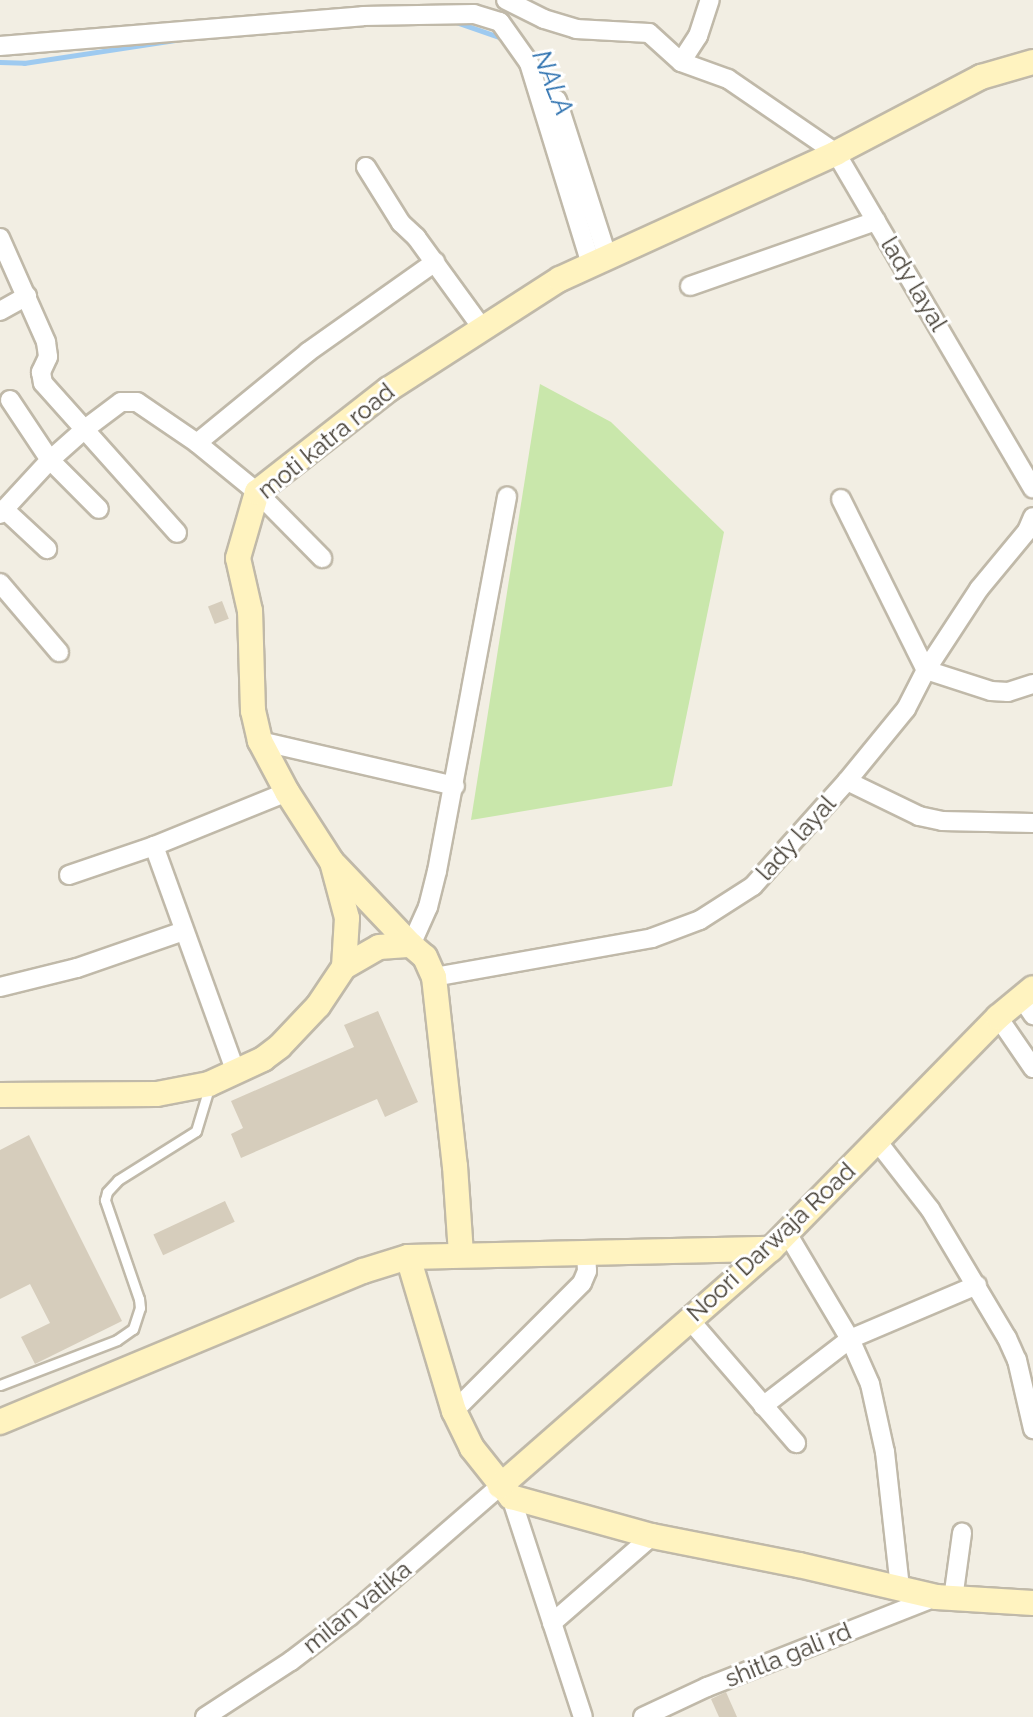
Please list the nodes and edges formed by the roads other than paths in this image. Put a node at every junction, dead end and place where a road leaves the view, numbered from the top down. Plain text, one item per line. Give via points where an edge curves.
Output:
1 (710, 0) edge
2 (509, 2) edge
3 (500, 22) junction
4 (0, 46) edge
5 (681, 62) junction
6 (1033, 62) edge
7 (557, 100) dead end
8 (836, 153) junction
9 (366, 167) dead end
10 (876, 220) junction
11 (0, 238) edge
12 (599, 260) junction
13 (435, 262) junction
14 (691, 286) dead end
15 (27, 296) junction
16 (0, 311) edge
17 (482, 328) junction
18 (10, 400) dead end
19 (85, 429) junction
20 (197, 443) junction
21 (50, 460) junction
22 (1033, 489) edge
23 (257, 492) junction
24 (507, 496) dead end
25 (841, 499) dead end
26 (99, 509) dead end
27 (2, 511) edge
28 (1031, 530) edge
29 (177, 533) dead end
30 (47, 549) dead end
31 (322, 558) dead end
32 (0, 583) edge
33 (58, 652) dead end
34 (926, 670) junction
35 (1033, 684) edge
36 (260, 741) junction
37 (847, 781) junction
38 (455, 786) junction
39 (287, 792) junction
40 (1033, 824) edge
41 (154, 846) junction
42 (332, 862) junction
43 (69, 875) dead end
44 (184, 931) junction
45 (411, 945) junction
46 (344, 967) junction
47 (434, 977) junction
48 (0, 987) edge
49 (1029, 1000) edge
50 (998, 1017) junction
51 (1033, 1068) edge
52 (236, 1073) junction
53 (209, 1084) junction
54 (0, 1095) edge
55 (877, 1141) junction
56 (779, 1241) junction
57 (586, 1251) junction
58 (461, 1255) junction
59 (408, 1257) junction
60 (977, 1284) junction
61 (689, 1319) junction
62 (850, 1339) junction
63 (0, 1385) edge
64 (763, 1406) junction
65 (454, 1411) junction
66 (0, 1422) edge
67 (1033, 1429) edge
68 (796, 1443) dead end
69 (505, 1491) junction
70 (962, 1532) dead end
71 (652, 1536) junction
72 (900, 1587) junction
73 (945, 1598) junction
74 (1030, 1602) edge
75 (552, 1622) junction
76 (205, 1717) edge
77 (583, 1717) edge
78 (643, 1717) edge

1 - 5 street via 698,36
2 - 3 street
2 - 5 street via 576,29 642,30
3 - 4 street via 474,14 377,15
3 - 12 street via 529,63
5 - 8 street via 728,79
6 - 8 street, moti katra road via 981,77
7 - 12 street
8 - 10 street, lady layal
8 - 12 street, moti katra road
9 - 13 street via 401,223
10 - 14 street
10 - 22 street, lady layal
11 - 15 street
12 - 17 street, moti katra road
13 - 17 street
13 - 20 street via 308,352
15 - 16 street
15 - 19 street via 48,351 41,372 43,383
17 - 23 street, moti katra road via 389,389
18 - 21 street
19 - 20 street via 121,402 137,402
19 - 21 street
19 - 29 street
20 - 23 street
21 - 26 street
21 - 27 street
23 - 31 street
23 - 36 street, moti katra road via 243,531 238,567 250,611 250,685
24 - 38 street
25 - 34 street
27 - 30 street
28 - 34 street, lady layal via 990,573
32 - 33 street
34 - 35 street via 991,691 1007,692
34 - 37 street, lady layal via 906,709
36 - 38 street
36 - 39 street, moti katra road
37 - 40 street via 919,817
37 - 47 street, lady layal via 753,886 700,920 652,938
38 - 45 street via 428,907
39 - 41 street
39 - 42 street, moti katra road
41 - 43 street
41 - 44 street
42 - 45 street
42 - 46 street, moti katra road via 347,918
44 - 48 street via 77,968
44 - 52 street
45 - 46 street via 379,947
45 - 47 street via 425,957
46 - 52 street via 318,1006 280,1046
47 - 58 street
49 - 50 street, Noori Darwaja Road
50 - 51 street
50 - 55 street, Noori Darwaja Road
52 - 53 street
53 - 54 street via 157,1094
53 - 63 lane via 195,1131 118,1180 107,1192 105,1200 139,1299 133,1329 117,1340
55 - 56 street, Noori Darwaja Road
55 - 60 street via 930,1209
56 - 57 street
56 - 61 street, Noori Darwaja Road
56 - 62 street
57 - 58 street
57 - 65 street via 582,1283
58 - 59 street
59 - 65 street
59 - 66 street via 363,1271
60 - 62 street
60 - 67 street via 1017,1360
61 - 64 street
61 - 69 street, Noori Darwaja Road
62 - 64 street
62 - 72 street via 870,1384 886,1452
64 - 68 street
65 - 69 street via 472,1448
69 - 71 street
69 - 75 street
69 - 76 street, milan vatika via 291,1661
70 - 73 street
71 - 72 street
71 - 75 street
72 - 73 street
73 - 74 street
73 - 78 street, shitla gali rd via 707,1687
75 - 77 street

